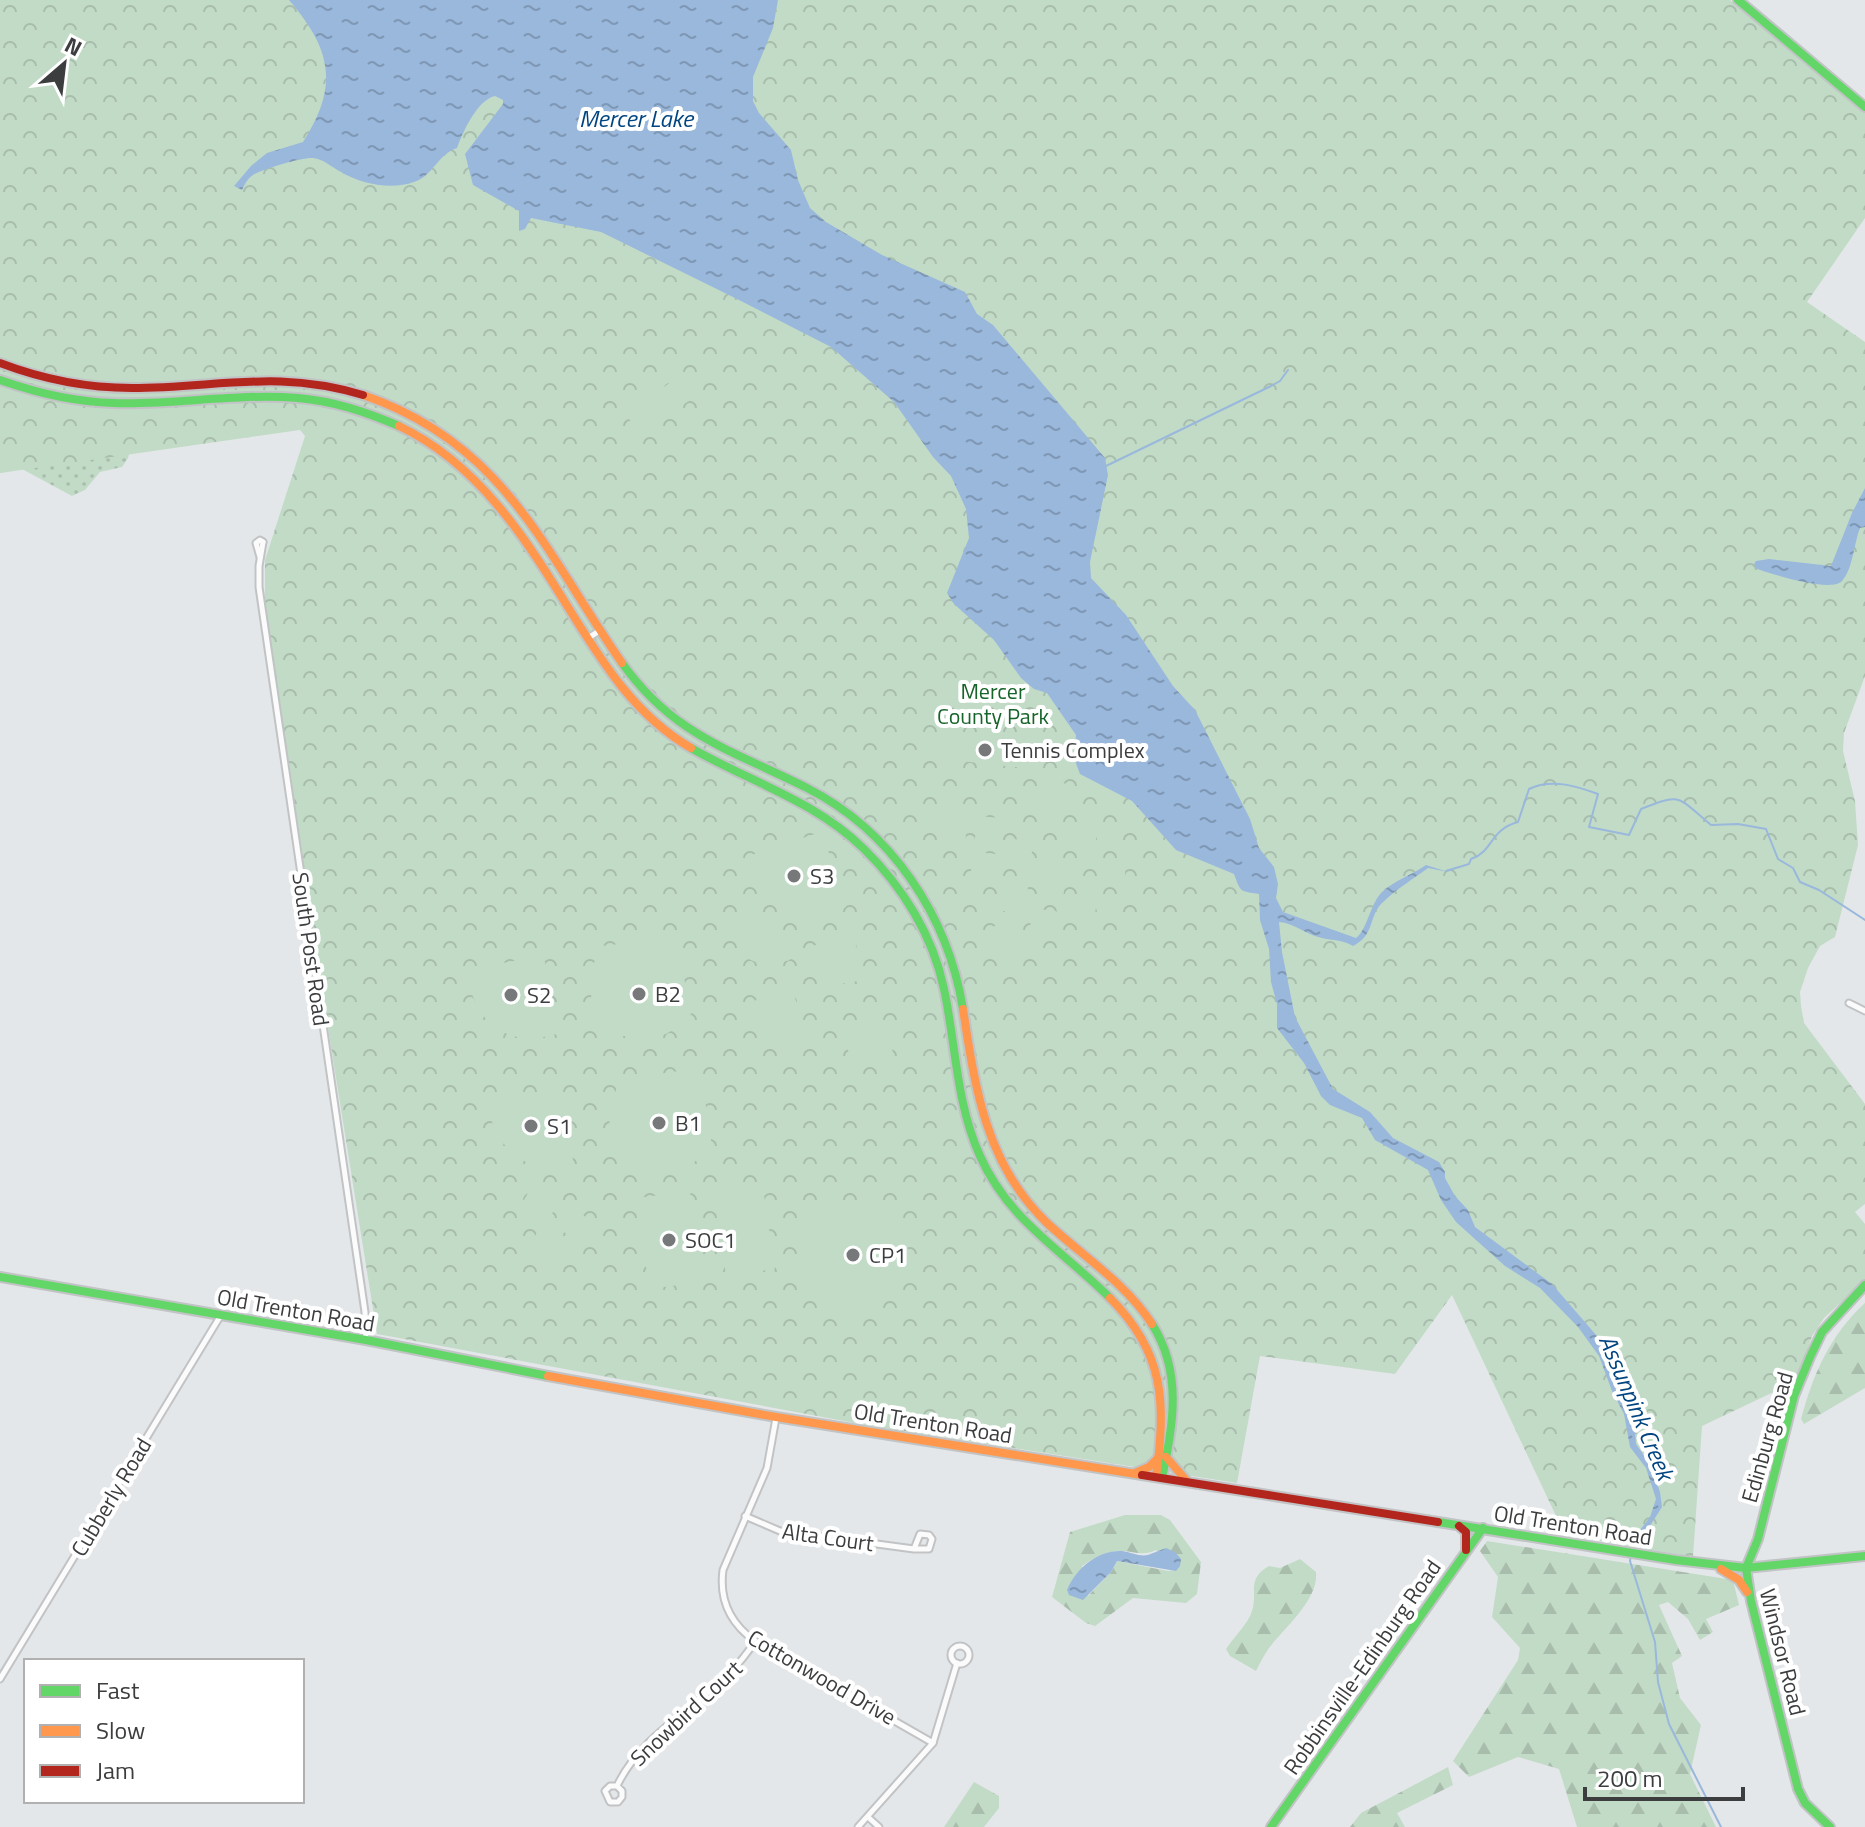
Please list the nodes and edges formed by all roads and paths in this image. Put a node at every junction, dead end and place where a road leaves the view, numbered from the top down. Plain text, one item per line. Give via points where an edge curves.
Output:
1 (1738, 0) edge
2 (1865, 107) edge
3 (0, 363) edge
4 (0, 380) edge
5 (260, 557) dead end
6 (601, 630) junction
7 (588, 638) junction
8 (767, 770) junction
9 (761, 784) junction
10 (1849, 1003) dead end
11 (1865, 1011) edge
12 (0, 1277) edge
13 (1112, 1278) junction
14 (1865, 1285) edge
15 (1103, 1290) junction
16 (221, 1315) junction
17 (366, 1340) junction
18 (776, 1417) junction
19 (1162, 1456) junction
20 (1134, 1473) junction
21 (1159, 1477) junction
22 (1187, 1482) junction
23 (745, 1516) junction
24 (1458, 1524) junction
25 (1483, 1528) junction
26 (914, 1549) dead end
27 (1466, 1551) junction
28 (1865, 1556) edge
29 (1712, 1565) junction
30 (1746, 1568) junction
31 (1751, 1601) junction
32 (755, 1641) junction
33 (957, 1663) dead end
34 (0, 1679) edge
35 (933, 1743) junction
36 (617, 1786) dead end
37 (868, 1817) junction
38 (858, 1827) edge
39 (879, 1827) edge
40 (1271, 1827) edge
41 (1830, 1827) edge

1 - 2 street
3 - 6 street via 47,378 112,387 288,380 388,404 443,433 500,480 534,523
4 - 7 street via 55,396 111,403 282,395 382,418 442,451 492,495 521,531
5 - 17 street, South Post Road via 261,600
6 - 7 street
6 - 8 street via 631,676 661,708 704,740
7 - 9 street via 624,692 665,732
8 - 9 street
8 - 13 street via 839,807 883,845 910,878 932,914 956,973 975,1095 998,1159 1035,1211
9 - 15 street via 837,826 901,892 940,973 960,1097 984,1165 1026,1224
10 - 11 street
12 - 16 street, Old Trenton Road
13 - 15 street
13 - 19 street via 1147,1313 1170,1362 1175,1402
14 - 30 street, Edinburg Road via 1822,1332 1799,1381
15 - 19 street via 1133,1321 1152,1356 1162,1399
16 - 17 street, Old Trenton Road
16 - 34 street, Cubberly Road
17 - 18 street, Old Trenton Road
18 - 20 street, Old Trenton Road
18 - 23 street, Cottonwood Drive via 770,1458
19 - 20 street
19 - 21 street
19 - 22 street
20 - 21 street, Old Trenton Road
21 - 22 street, Old Trenton Road
22 - 24 street, Old Trenton Road
23 - 26 street, Alta Court via 780,1531
23 - 32 street, Cottonwood Drive via 725,1560 722,1588 730,1614
24 - 25 street, Old Trenton Road
24 - 27 street via 1466,1532
25 - 27 street, Robbinsville-Edinburg Road
25 - 29 street, Old Trenton Road
27 - 40 street, Robbinsville-Edinburg Road
28 - 30 street, Old Trenton Road
29 - 30 street, Old Trenton Road
29 - 31 street via 1739,1580
30 - 31 street, Windsor Road
31 - 41 street, Windsor Road via 1798,1789
32 - 35 street, Cottonwood Drive
32 - 36 street, Snowbird Court via 739,1666 636,1755
33 - 35 street
35 - 37 street
37 - 38 street
37 - 39 street

